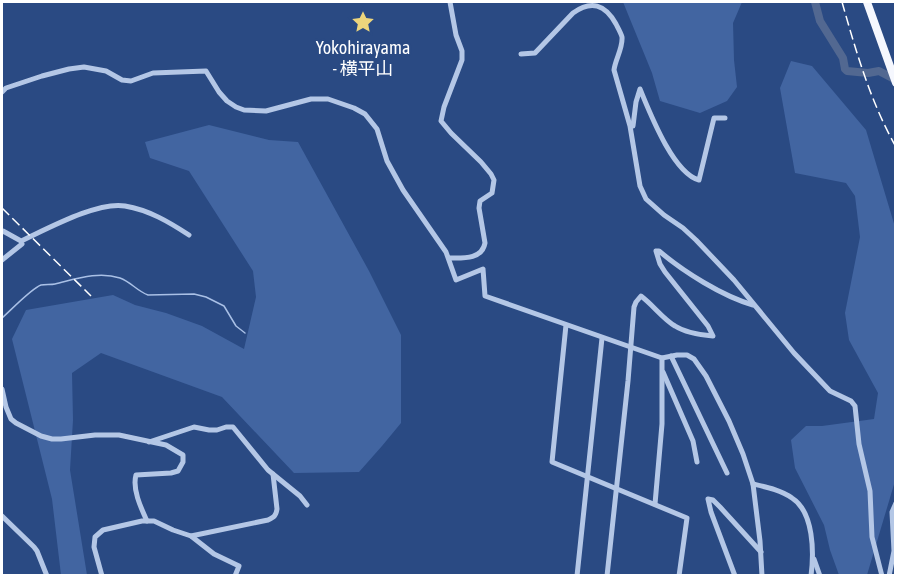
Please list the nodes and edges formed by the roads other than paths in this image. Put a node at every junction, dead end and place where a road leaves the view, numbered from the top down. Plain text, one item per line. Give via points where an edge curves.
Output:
1 (450, 2) edge
2 (867, 2) edge
3 (521, 54) dead end
4 (896, 83) edge
5 (2, 92) edge
6 (725, 118) dead end
7 (632, 134) junction
8 (2, 232) edge
9 (189, 235) dead end
10 (22, 244) dead end
11 (449, 258) junction
12 (2, 260) edge
13 (754, 305) junction
14 (566, 325) junction
15 (602, 338) junction
16 (631, 348) junction
17 (671, 356) junction
18 (662, 358) junction
19 (662, 370) junction
20 (2, 389) edge
21 (147, 442) junction
22 (698, 462) dead end
23 (727, 472) dead end
24 (273, 474) junction
25 (588, 477) junction
26 (753, 484) junction
27 (617, 489) junction
28 (896, 503) edge
29 (655, 504) junction
30 (307, 505) dead end
31 (2, 516) edge
32 (147, 521) junction
33 (190, 536) junction
34 (761, 553) junction
35 (813, 558) junction
36 (47, 576) edge
37 (102, 576) edge
38 (235, 576) edge
39 (577, 576) edge
40 (607, 576) edge
41 (679, 576) edge
42 (735, 576) edge
43 (762, 576) edge
44 (811, 576) edge
45 (820, 576) edge
46 (882, 576) edge
47 (889, 576) edge

1 - 11 street via 462,60 441,122 494,180 492,193 480,201 484,248 470,258
2 - 4 main road
3 - 7 street via 535,53 579,8 598,5 606,10 621,34 614,70
5 - 11 street via 69,69 106,71 131,81 153,73 206,71 227,101 249,111 266,111 311,99 337,101 372,121 402,190
6 - 7 street via 714,118 699,180 688,174 675,158 640,89
7 - 13 street via 640,186 646,199 696,240
8 - 9 street via 21,241 95,208 124,206 168,221
10 - 12 street
11 - 14 street via 456,280 483,269 485,296
13 - 16 street via 696,278 656,251 665,272 713,336 674,326 641,296 634,307
13 - 46 street via 830,391 855,406 870,491 872,537
14 - 15 street
14 - 25 street via 552,462
15 - 16 street
15 - 25 street
16 - 18 street
16 - 27 street
17 - 18 street
17 - 23 street
17 - 26 street via 687,355 694,359 706,376 729,421
18 - 19 street
19 - 22 street
19 - 29 street
20 - 21 street via 11,419 41,436 61,439 119,435
21 - 24 street via 194,427 233,427
21 - 32 street via 172,448 184,457 178,471 136,474 136,489
24 - 30 street
24 - 33 street via 277,509 274,517
25 - 27 street
25 - 39 street
26 - 34 street
26 - 35 street via 798,502 808,518
27 - 29 street
27 - 40 street
28 - 47 street via 892,512 894,551
29 - 41 street via 687,518
31 - 36 street via 38,551
32 - 33 street
32 - 37 street via 103,530 95,537
33 - 38 street via 239,566
34 - 42 street via 708,499
34 - 43 street
35 - 44 street
35 - 45 street

